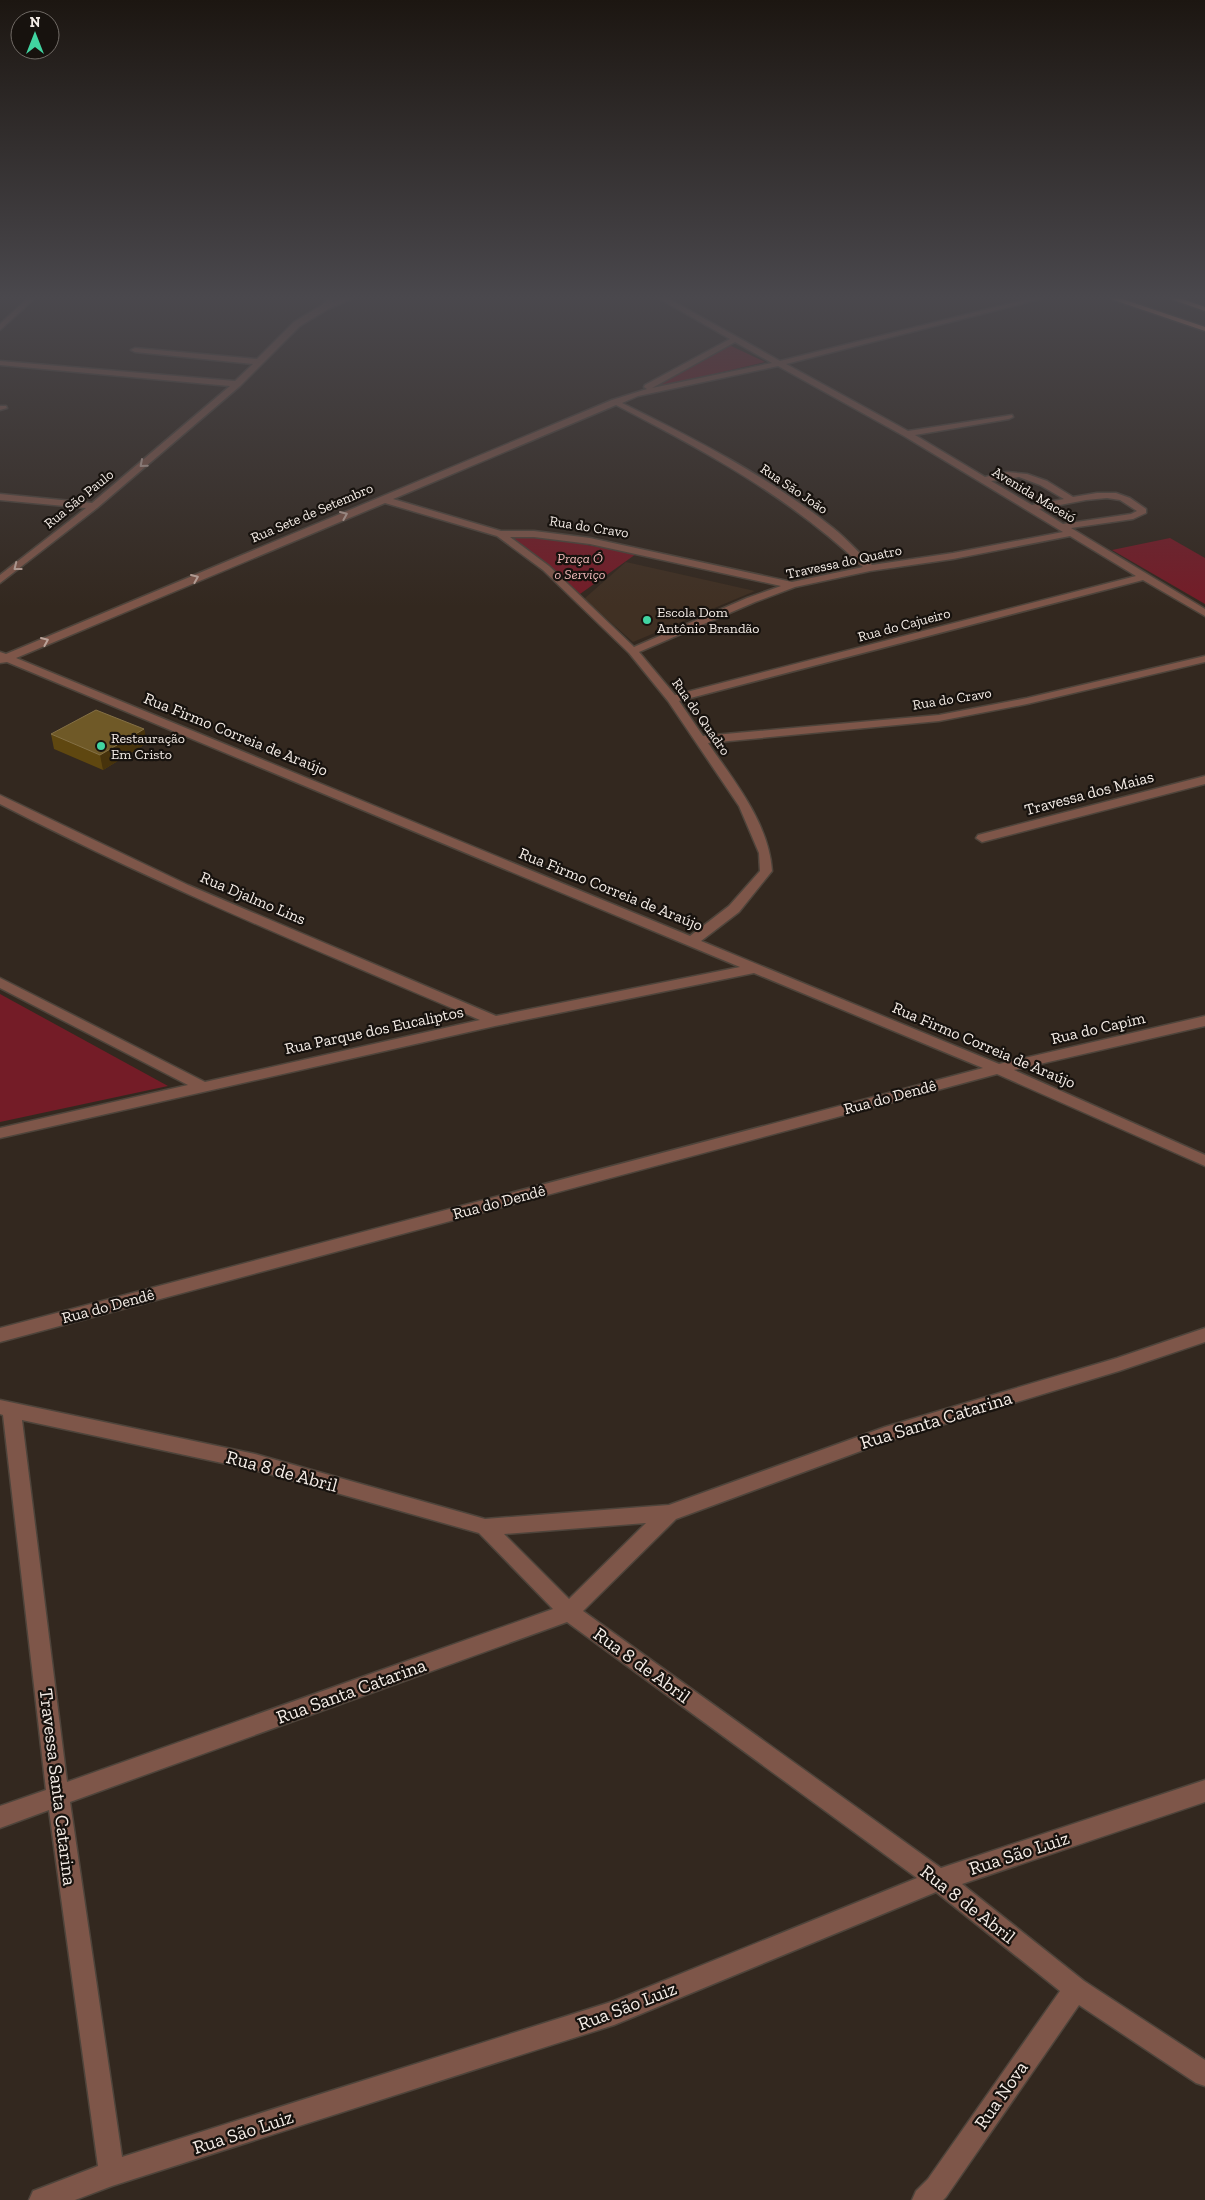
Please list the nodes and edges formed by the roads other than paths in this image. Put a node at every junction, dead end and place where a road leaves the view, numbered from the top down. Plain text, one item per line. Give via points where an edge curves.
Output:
1 (216, 402) edge
2 (615, 402) joint
3 (850, 402) edge
4 (1009, 417) dead end
5 (907, 434) junction
6 (983, 480) junction
7 (0, 497) edge
8 (382, 499) junction
9 (1074, 501) junction
10 (94, 506) junction
11 (1030, 508) junction
12 (1061, 527) junction
13 (1071, 533) junction
14 (500, 534) junction
15 (870, 568) junction
16 (1142, 576) junction
17 (0, 580) edge
18 (792, 585) junction
19 (1205, 613) edge
20 (632, 651) junction
21 (2, 658) edge
22 (1205, 659) edge
23 (672, 699) junction
24 (700, 740) junction
25 (1205, 780) edge
26 (0, 799) edge
27 (982, 838) dead end
28 (692, 941) junction
29 (757, 968) junction
30 (0, 982) edge
31 (495, 1021) junction
32 (1205, 1021) edge
33 (998, 1069) junction
34 (201, 1086) junction
35 (0, 1133) edge
36 (1205, 1161) edge
37 (0, 1335) edge
38 (1205, 1335) edge
39 (6, 1409) edge
40 (669, 1513) junction
41 (485, 1527) junction
42 (569, 1612) junction
43 (1205, 1791) edge
44 (58, 1797) junction
45 (0, 1817) edge
46 (939, 1880) junction
47 (1076, 1989) junction
48 (1205, 2074) edge
49 (112, 2174) junction
50 (42, 2200) edge
51 (925, 2200) edge

1 -> 10 street, Rua São Paulo
2 - 8 street, Rua Sete de Setembro
2 - 15 street, Rua São João via 693,442 786,499 829,530
3 - 5 street, Avenida Maceió
4 - 5 street
5 - 6 street, Avenida Maceió
6 - 9 street via 1020,475 1032,478
6 - 11 street, Avenida Maceió
7 - 10 street
8 - 14 street, Rua do Cravo
21 -> 8 street, Rua Sete de Setembro
9 - 11 street
9 - 12 street via 1115,496 1143,511 1133,516
10 -> 17 street, Rua São Paulo
11 - 12 street, Avenida Maceió
12 - 13 street, Avenida Maceió
13 - 15 street, Travessa do Quatro
13 - 16 street, Avenida Maceió
14 - 18 street, Rua do Cravo via 534,534 598,543
14 - 20 street, Rua do Quadro via 546,568
15 - 18 street, Travessa do Quatro
16 - 19 street, Avenida Maceió
16 - 23 street, Rua do Cajueiro
18 - 20 street, Travessa do Quatro
20 - 23 street, Rua do Quadro
21 - 28 street, Rua Firmo Correia de Araújo
22 - 24 street, Rua do Cravo via 939,718
23 - 24 street, Rua do Quadro
24 - 28 street, Rua do Quadro via 745,806 765,853 766,871 734,910
25 - 27 street, Travessa dos Maias
26 - 31 street, Rua Djalmo Lins via 188,889
28 - 29 street, Rua Firmo Correia de Araújo
29 - 31 street, Rua Parque dos Eucaliptos
29 - 33 street, Rua Firmo Correia de Araújo
30 - 34 street
31 - 34 street, Rua Parque dos Eucaliptos
32 - 33 street, Rua do Capim
33 - 36 street, Rua Firmo Correia de Araújo
33 - 37 street, Rua do Dendê
34 - 35 street, Rua Parque dos Eucaliptos
38 - 40 street, Rua Santa Catarina via 884,1434
39 - 41 street, Rua 8 de Abril via 255,1462
39 - 44 street, Travessa Santa Catarina
40 - 41 street, Rua Santa Catarina
40 - 42 street, Rua Santa Catarina
41 - 42 street, Rua 8 de Abril
42 - 44 street, Rua Santa Catarina
42 - 46 street, Rua 8 de Abril
43 - 46 street, Rua São Luiz
44 - 45 street, Rua Santa Catarina
44 - 49 street, Travessa Santa Catarina
46 - 47 street, Rua 8 de Abril
46 - 49 street, Rua São Luiz via 614,2014
47 - 48 street, Rua 8 de Abril
47 - 51 street, Rua Nova
49 - 50 street, Rua São Luiz

